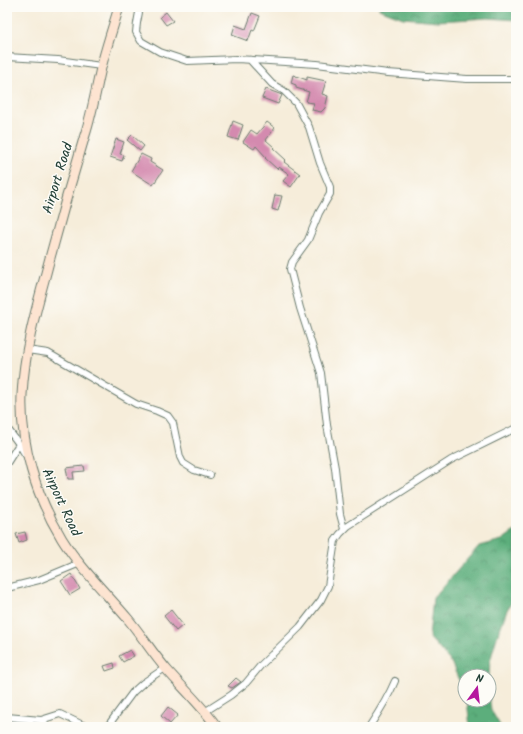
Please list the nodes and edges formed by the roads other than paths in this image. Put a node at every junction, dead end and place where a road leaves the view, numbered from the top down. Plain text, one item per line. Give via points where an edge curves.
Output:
1 (119, 7) edge
2 (140, 7) edge
3 (7, 57) edge
4 (250, 60) junction
5 (101, 66) junction
6 (516, 78) edge
7 (27, 350) junction
8 (7, 428) edge
9 (516, 428) edge
10 (20, 444) junction
11 (28, 461) junction
12 (7, 463) edge
13 (210, 475) dead end
14 (344, 529) junction
15 (80, 563) junction
16 (7, 588) edge
17 (165, 668) junction
18 (395, 682) dead end
19 (206, 711) junction
20 (7, 717) edge
21 (45, 720) junction
22 (40, 727) edge
23 (87, 727) edge
24 (107, 727) edge
25 (217, 727) edge
26 (368, 727) edge

1 - 5 main road, Airport Road
2 - 4 street via 136,32 141,41 160,52 187,61
3 - 5 street
4 - 6 street via 467,79
4 - 14 street via 272,84 296,102 309,127 330,187 330,194 308,240 290,268 321,372
5 - 7 main road, Airport Road via 88,125 64,205
7 - 11 main road, Airport Road via 22,396
7 - 13 street via 48,353 136,404 168,416 174,423 183,463
8 - 10 street
9 - 14 street via 450,460
10 - 11 street
10 - 12 street
11 - 15 main road, Airport Road via 49,515 62,540
14 - 19 street via 335,541 328,586 321,600 300,627 246,683
15 - 16 street via 39,580
15 - 17 main road, Airport Road via 129,620
17 - 19 main road, Airport Road
17 - 24 street via 133,692
18 - 26 street via 390,695
19 - 25 main road, Airport Road
20 - 21 street
21 - 22 street
21 - 23 street via 60,714

